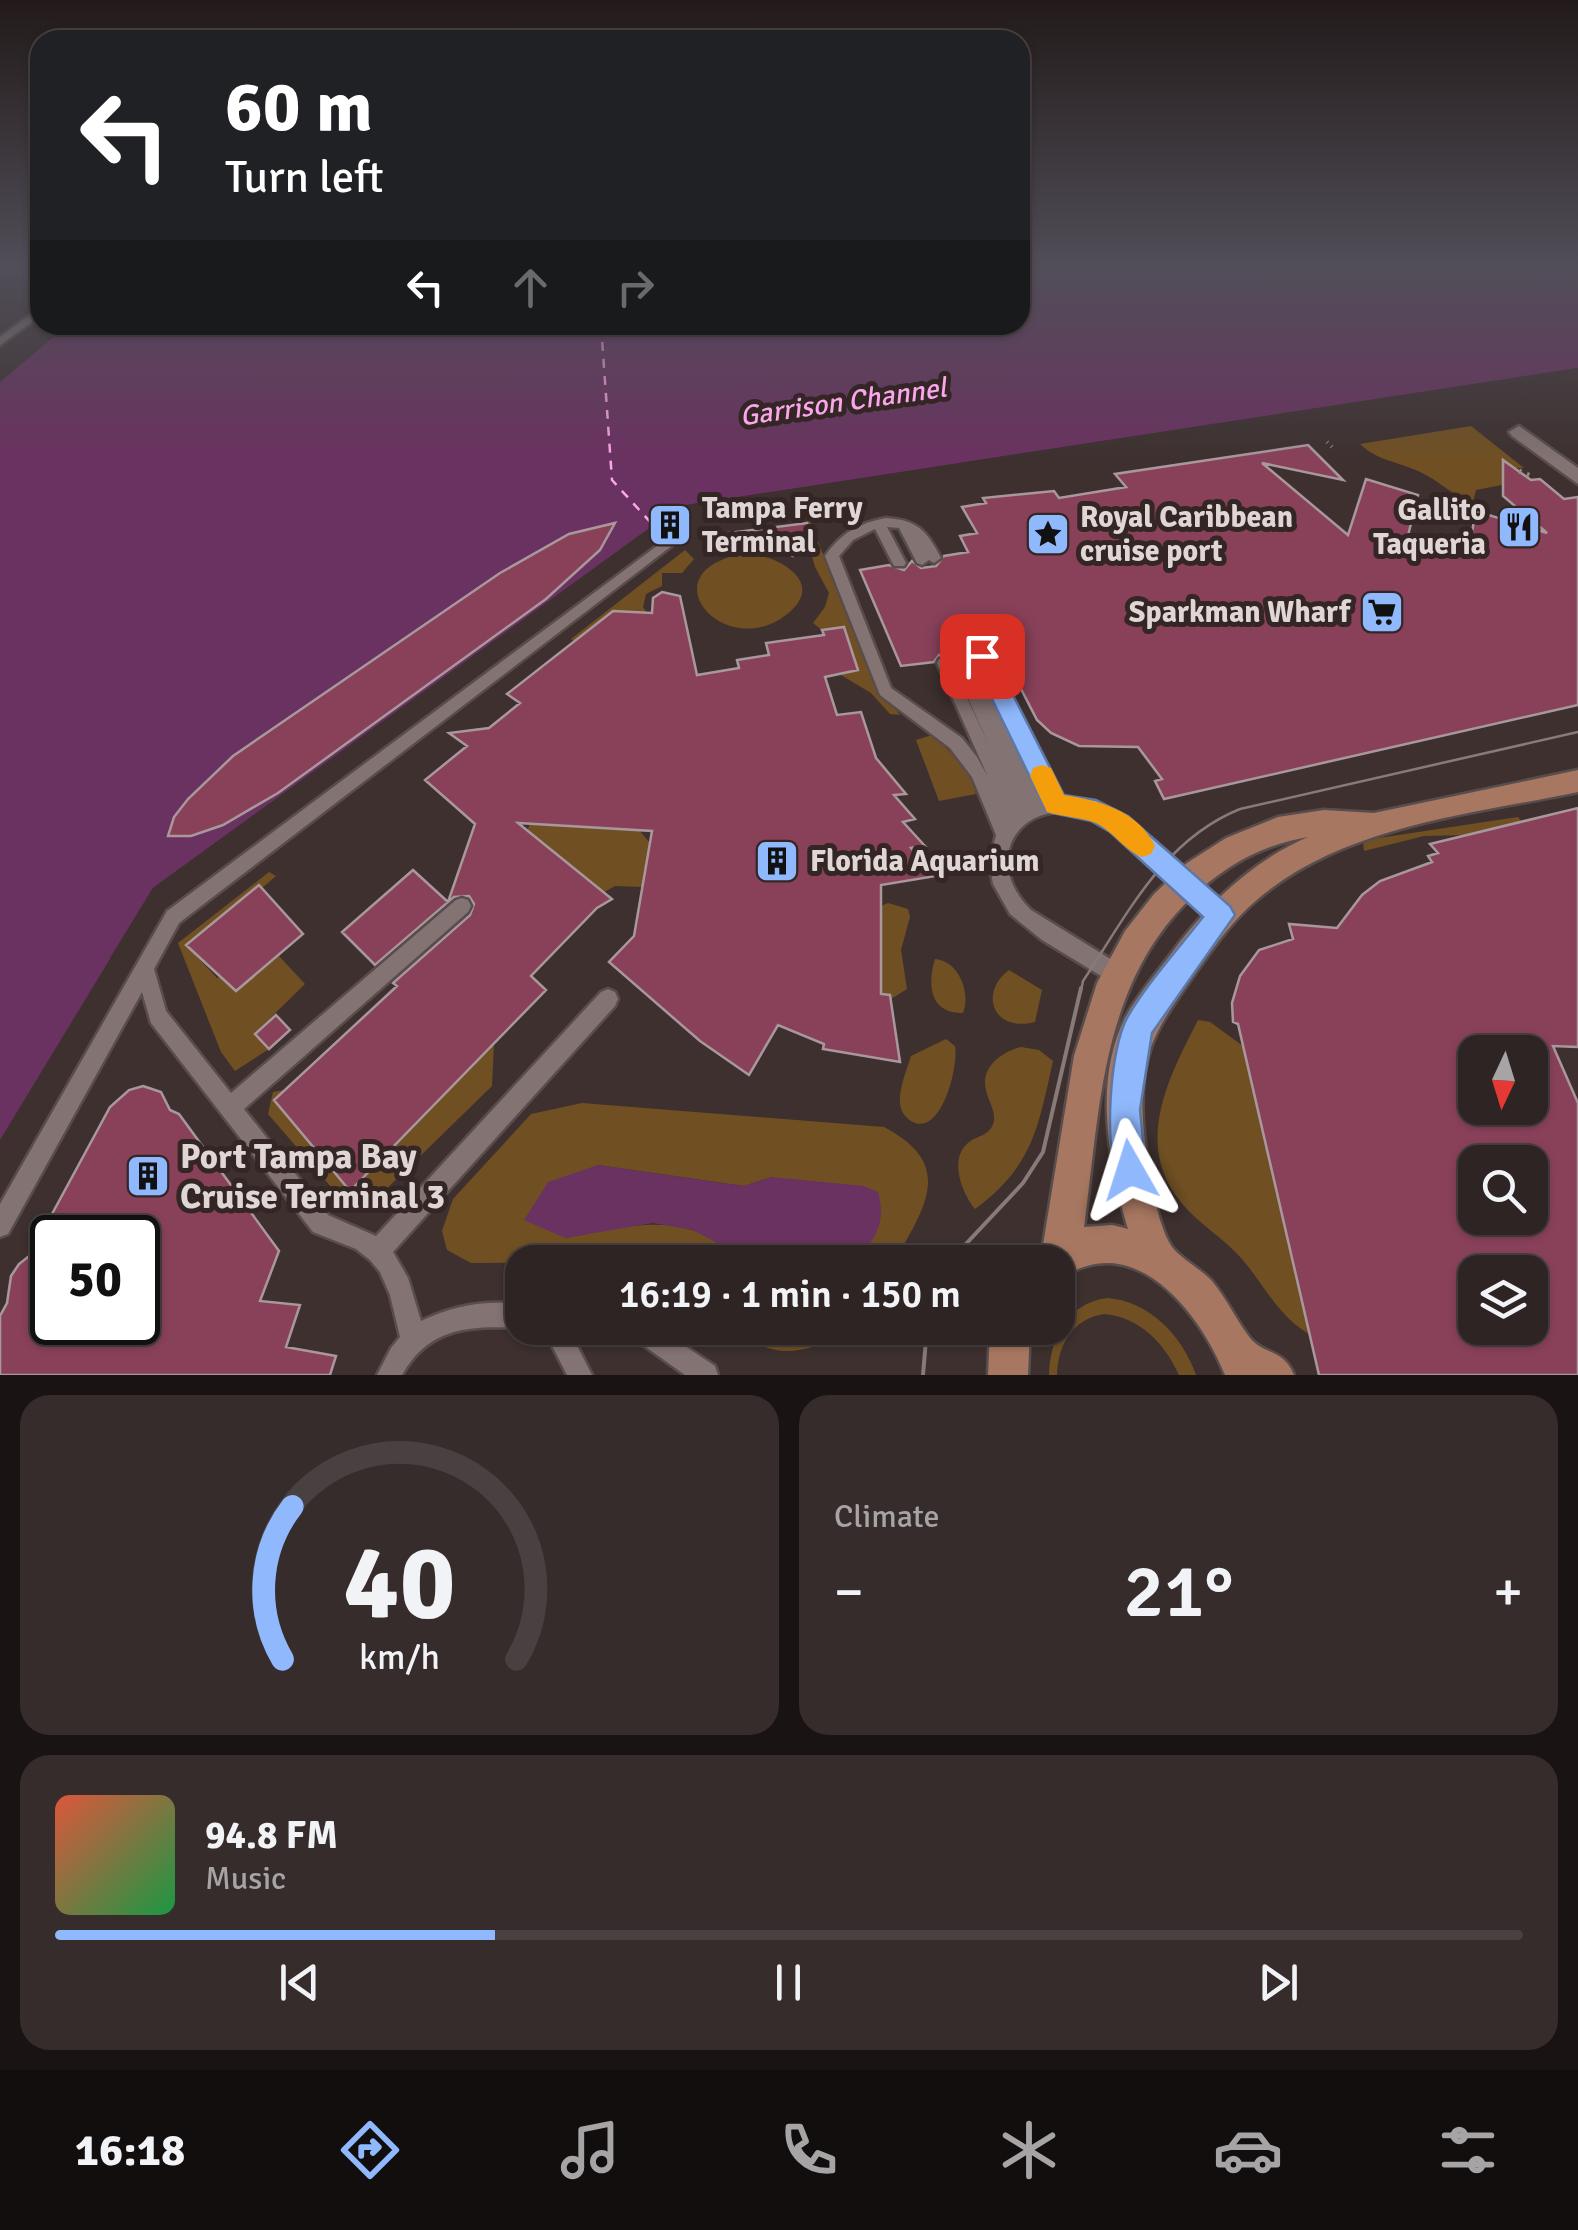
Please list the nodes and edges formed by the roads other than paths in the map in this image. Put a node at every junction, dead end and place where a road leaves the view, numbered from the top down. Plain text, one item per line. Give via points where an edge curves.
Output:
1 (1519, 432) dead end
2 (1578, 478) edge
3 (891, 524) junction
4 (678, 535) dead end
5 (1578, 781) edge
6 (1029, 815) junction
7 (1372, 824) junction
8 (1184, 883) junction
9 (462, 906) dead end
10 (1221, 915) junction
11 (144, 969) junction
12 (1118, 974) junction
13 (608, 999) dead end
14 (230, 1108) junction
15 (0, 1226) edge
16 (1057, 1245) edge
17 (379, 1250) junction
18 (1075, 1250) edge
19 (1158, 1260) junction
20 (505, 1315) edge
21 (412, 1339) junction
22 (564, 1345) edge
23 (663, 1345) edge
24 (1009, 1345) edge
25 (1253, 1368) edge
26 (389, 1375) edge
27 (580, 1375) edge
28 (706, 1375) edge
29 (1008, 1375) edge

1 - 2 street
3 - 3 lane via 922,535 916,561
3 - 6 lane via 856,530 832,556 886,691 956,742
4 - 11 lane via 173,917
5 - 7 main road
6 - 6 lane via 963,659
6 - 8 lane via 1096,811
6 - 12 lane via 996,865 1003,888 1039,928
7 - 8 main road via 1336,818 1252,838 1212,858
7 - 10 main road via 1264,876
8 - 10 lane
8 - 12 main road
9 - 14 lane
10 - 19 main road via 1133,1044 1124,1110 1127,1151 1139,1212
11 - 14 lane via 158,1016
11 - 15 lane
12 - 16 main road via 1093,1043
13 - 17 lane
14 - 17 lane via 321,1224
17 - 21 lane via 393,1270
18 - 19 main road via 1090,1244 1123,1246
19 - 25 main road via 1190,1282
20 - 21 lane via 475,1313 438,1322
21 - 26 lane
22 - 27 lane
23 - 28 lane
24 - 29 main road

